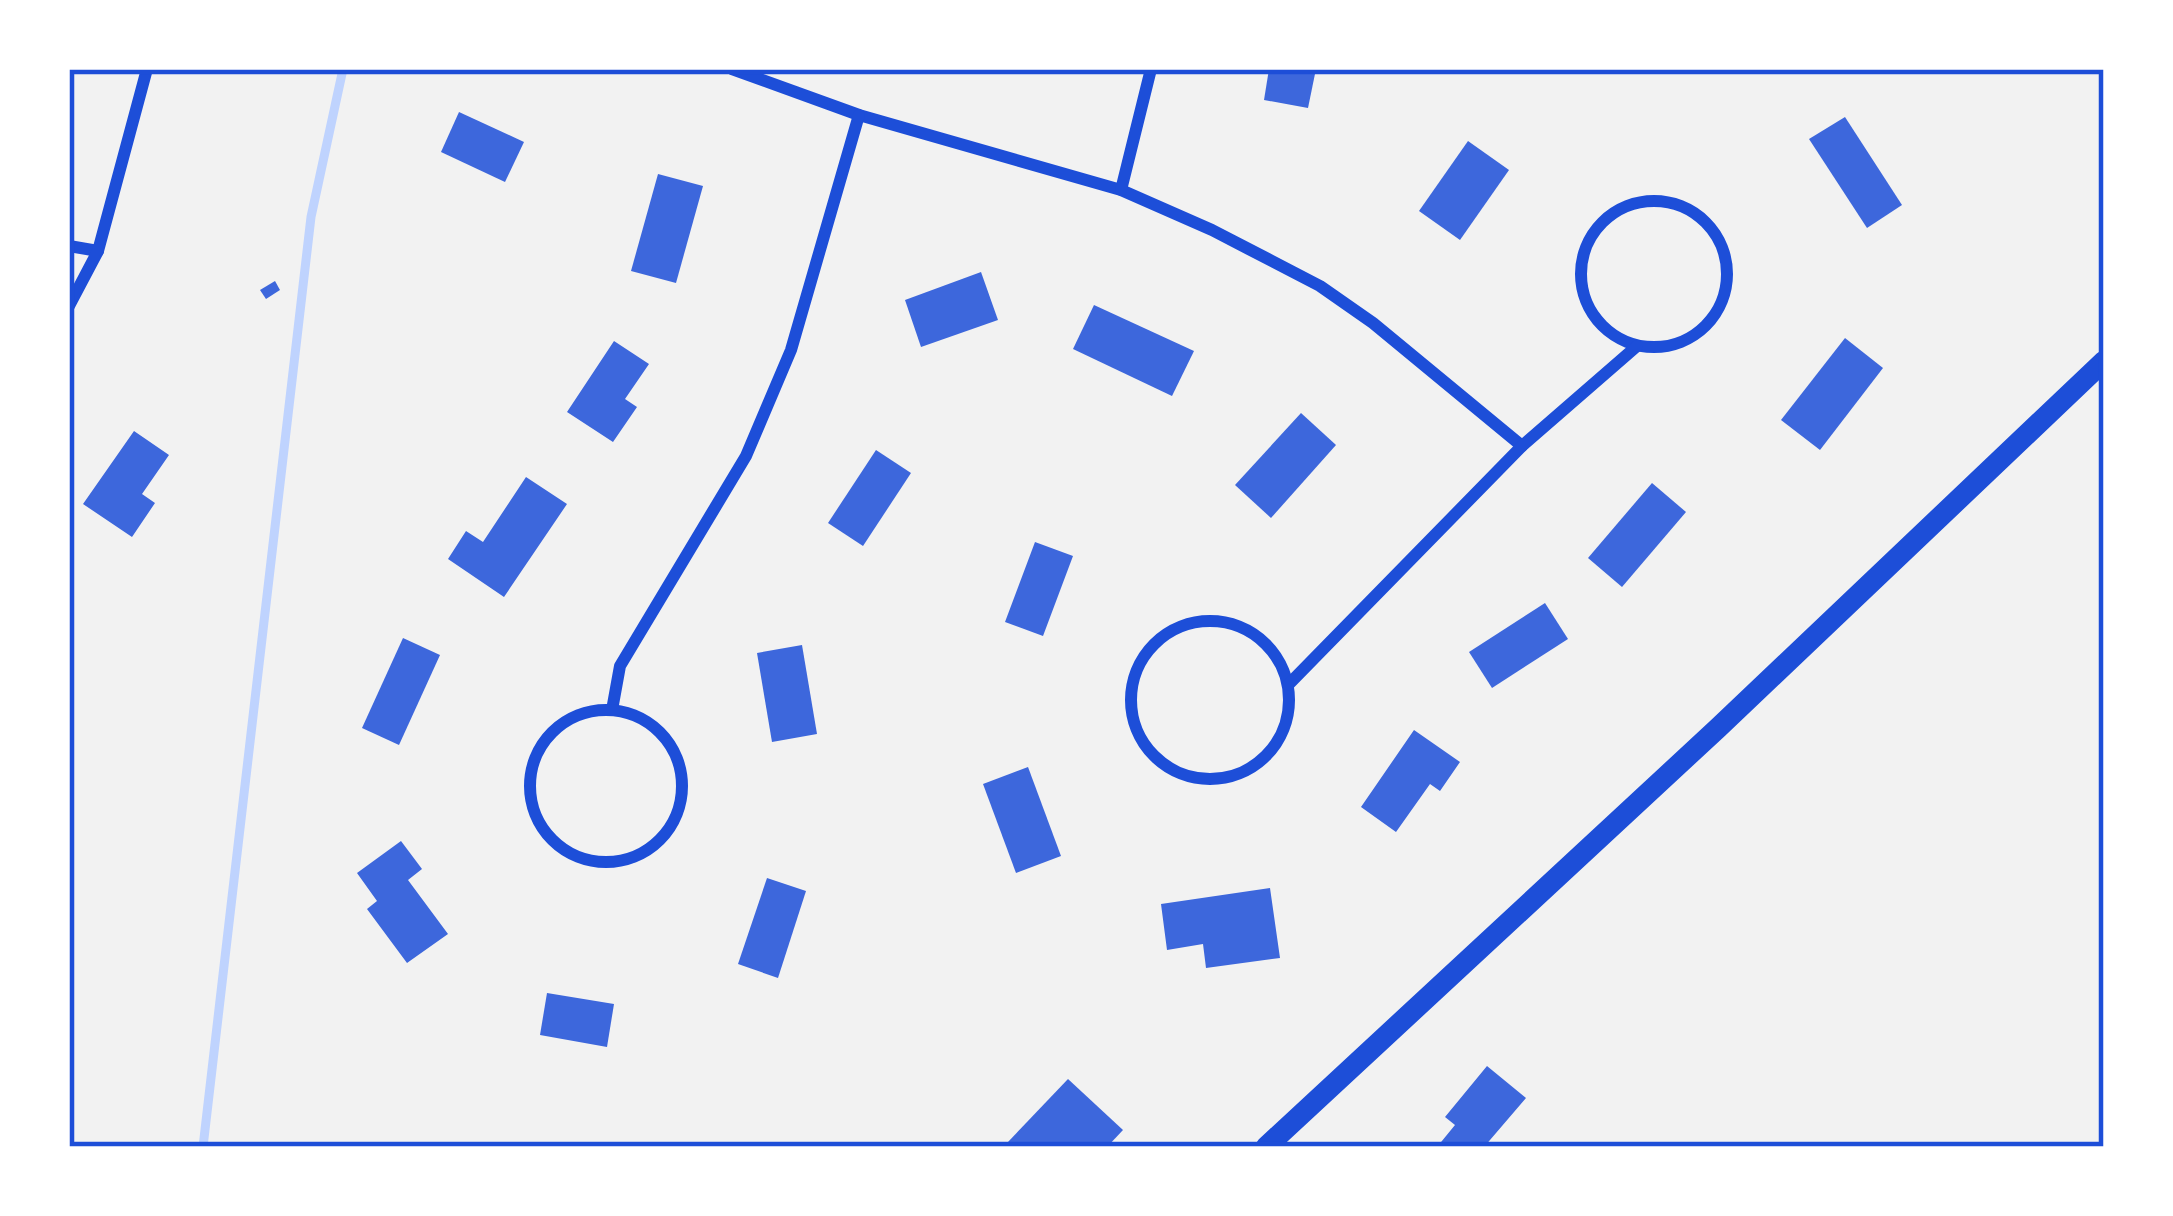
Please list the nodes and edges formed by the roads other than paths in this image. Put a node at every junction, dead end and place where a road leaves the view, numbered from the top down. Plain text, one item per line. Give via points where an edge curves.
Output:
1 (147, 69) edge
2 (732, 69) edge
3 (1151, 69) edge
4 (859, 115) junction
5 (1120, 190) junction
6 (69, 246) edge
7 (98, 251) junction
8 (69, 306) edge
9 (1636, 346) junction
10 (2104, 361) edge
11 (1522, 446) junction
12 (1288, 686) junction
13 (612, 710) junction
14 (1266, 1147) edge

1 - 7 street
2 - 4 street
3 - 5 street
4 - 5 street
4 - 13 street via 791,350 746,457 620,666
5 - 11 street via 1320,286
6 - 7 street
7 - 8 street
9 - 9 street via 1691,337 1725,293 1718,238 1674,203 1618,210 1583,256 1591,312
9 - 11 street
10 - 14 street
11 - 12 street
12 - 12 street via 1259,637 1224,622 1185,624 1141,660 1132,716 1161,763 1215,779 1266,756 1286,723
13 - 13 street via 662,734 680,767 680,805 662,838 630,858 594,862 548,836 530,787 538,752 561,724

